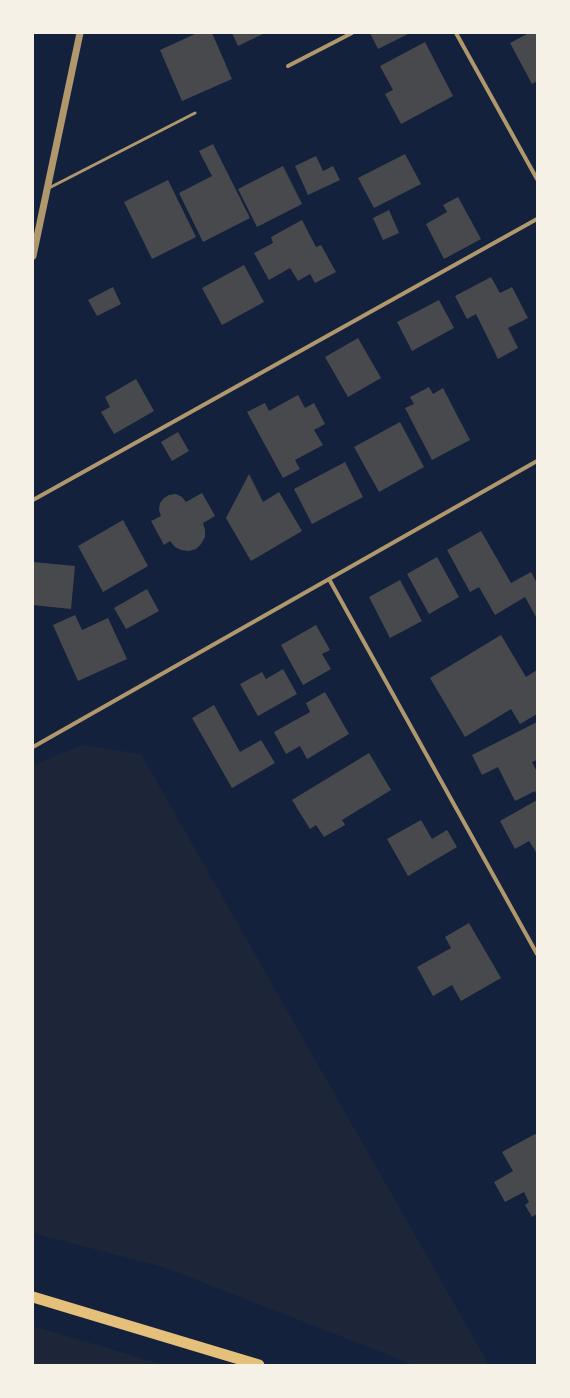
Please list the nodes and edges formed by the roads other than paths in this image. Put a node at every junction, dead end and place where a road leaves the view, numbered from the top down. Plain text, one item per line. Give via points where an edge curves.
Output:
1 (80, 33) edge
2 (352, 33) edge
3 (456, 33) edge
4 (288, 66) dead end
5 (195, 113) dead end
6 (537, 179) edge
7 (47, 189) junction
8 (537, 219) edge
9 (33, 256) edge
10 (537, 461) edge
11 (33, 500) edge
12 (329, 579) junction
13 (33, 747) edge
14 (537, 954) edge
15 (33, 1297) edge
16 (259, 1365) edge

1 - 7 street
2 - 4 street
3 - 6 street
5 - 7 lane
7 - 9 street
8 - 11 street
10 - 12 street
12 - 13 street
12 - 14 street
15 - 16 highway

